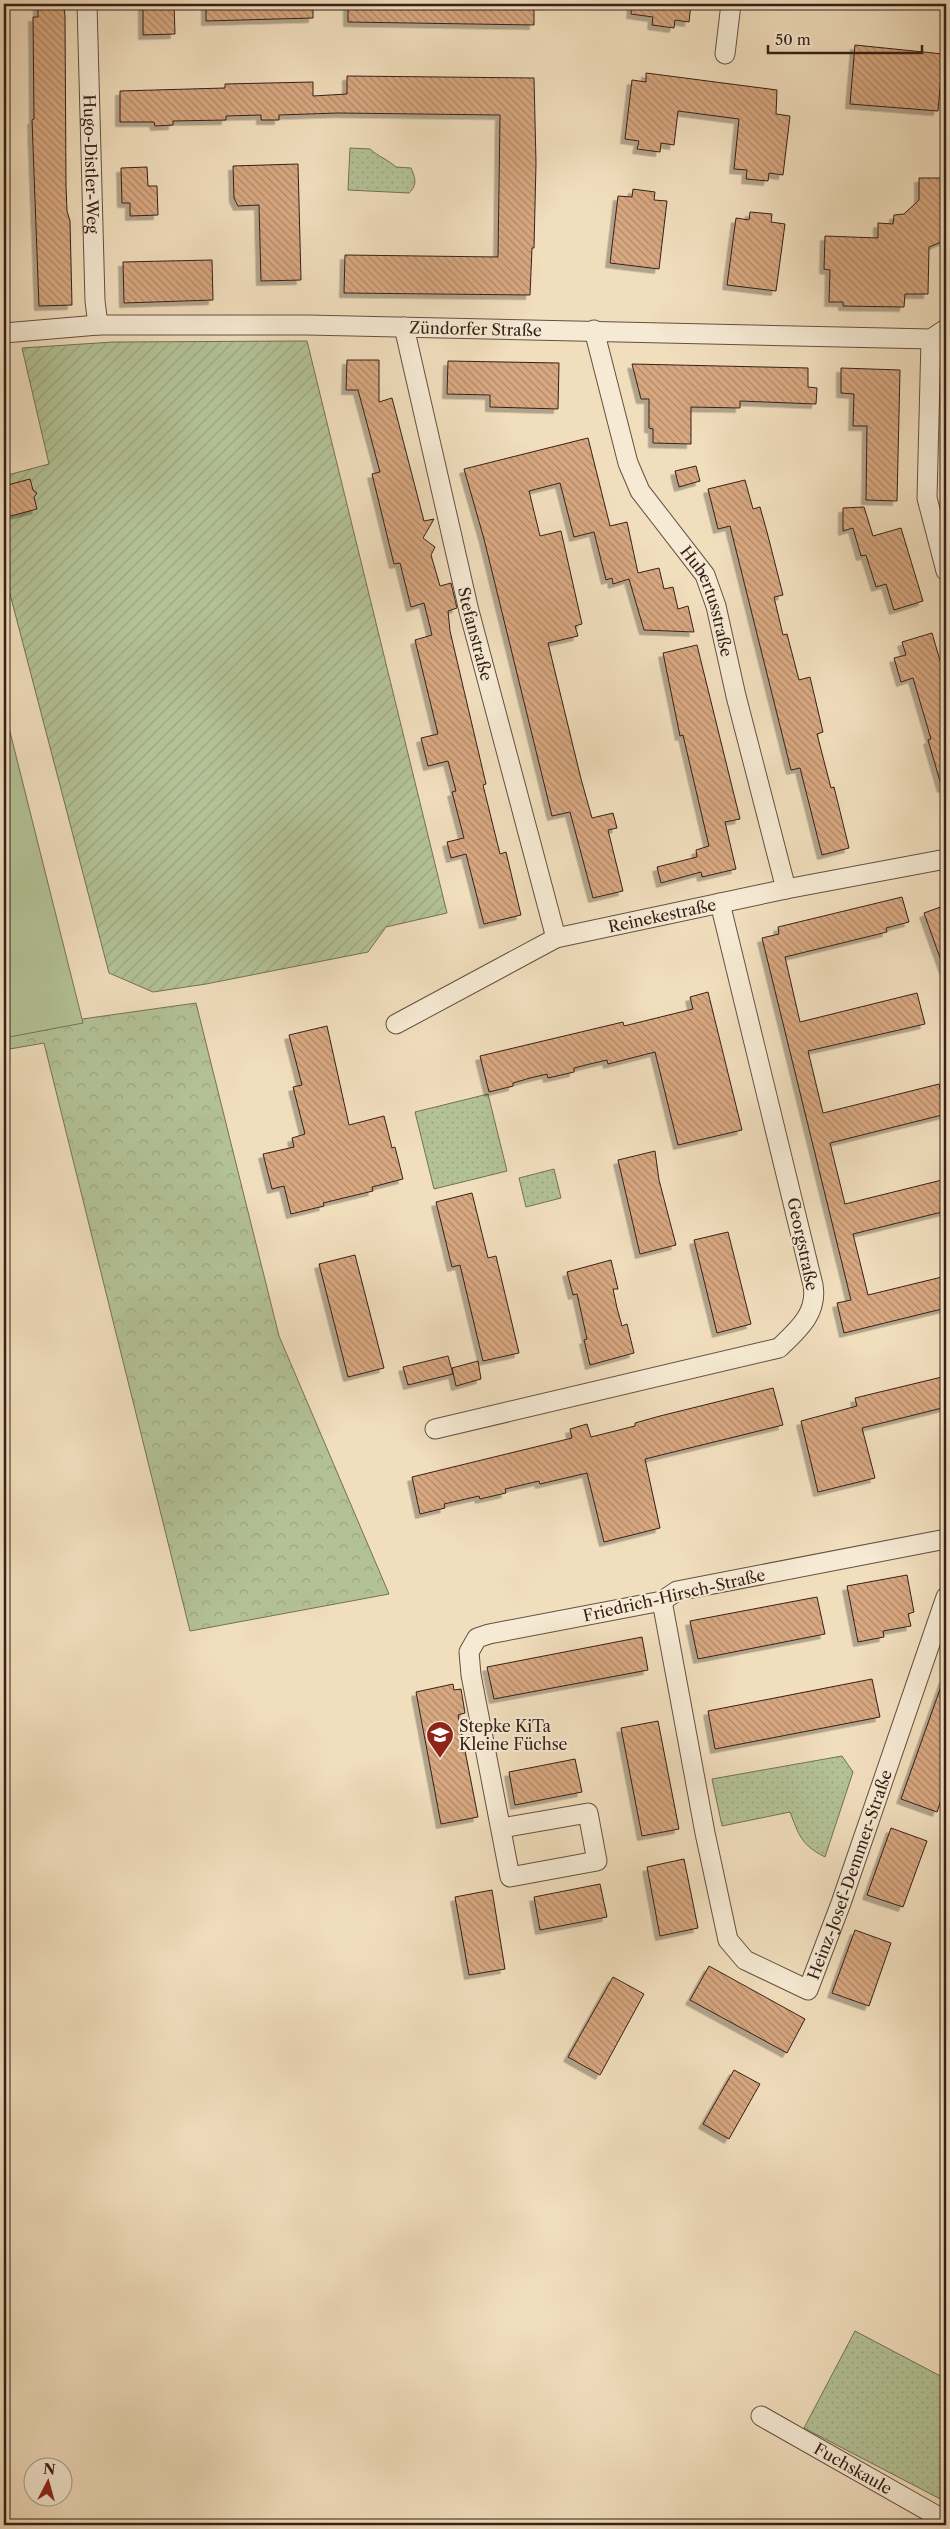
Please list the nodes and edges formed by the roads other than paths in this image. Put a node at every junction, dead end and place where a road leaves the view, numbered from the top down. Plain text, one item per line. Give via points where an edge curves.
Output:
1 (87, 4) edge
2 (731, 4) edge
3 (725, 54) dead end
4 (98, 325) junction
5 (404, 327) junction
6 (594, 330) junction
7 (4, 334) edge
8 (939, 334) edge
9 (946, 571) edge
10 (946, 859) edge
11 (786, 889) junction
12 (720, 903) junction
13 (556, 938) junction
14 (396, 1024) dead end
15 (435, 1428) dead end
16 (946, 1539) edge
17 (946, 1597) edge
18 (662, 1601) junction
19 (502, 1828) junction
20 (761, 2416) dead end
21 (946, 2521) edge

1 - 4 street, Hugo-Distler-Weg
2 - 3 street
4 - 5 street, Zündorfer Straße
4 - 7 street, Zündorfer Straße
5 - 6 street, Zündorfer Straße
5 - 13 street, Stefanstraße via 469,611
6 - 8 street, Zündorfer Straße
6 - 11 street, Hubertusstraße via 628,463 640,491 705,575 716,606
8 - 9 street via 927,498
10 - 11 street, Reinekestraße
11 - 12 street, Reinekestraße
12 - 13 street, Reinekestraße
12 - 15 street, Georgstraße via 813,1284 815,1296 806,1322 779,1348
13 - 14 street, Reinekestraße
16 - 18 street, Friedrich-Hirsch-Straße via 677,1591
17 - 18 street, Heinz-Josef-Demmer-Straße via 808,1990 745,1960 728,1940
18 - 19 street, Friedrich-Hirsch-Straße via 476,1638 469,1652 471,1675
19 - 19 street via 588,1813 597,1861 510,1877
20 - 21 street, Fuchskaule

